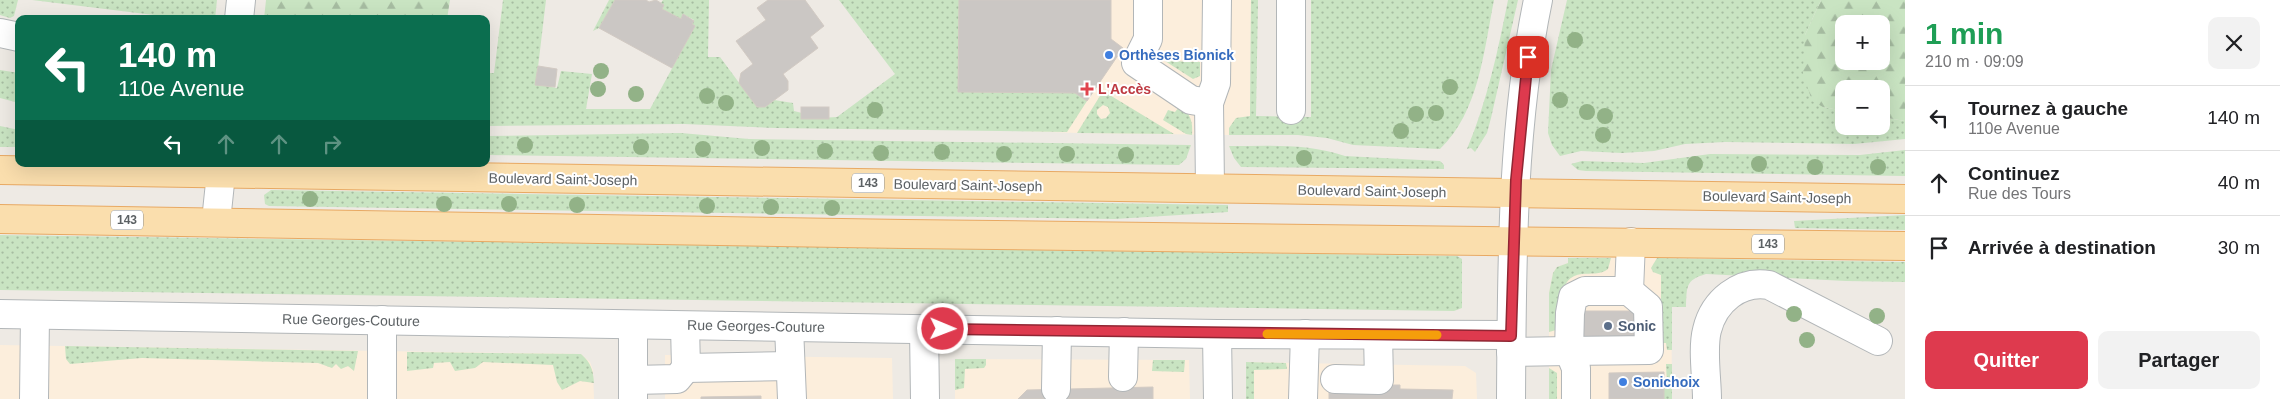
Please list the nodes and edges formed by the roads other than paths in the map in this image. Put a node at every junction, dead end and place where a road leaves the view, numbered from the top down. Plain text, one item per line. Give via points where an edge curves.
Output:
1 (241, 0) edge
2 (1148, 0) edge
3 (1217, 0) edge
4 (1291, 0) edge
5 (1538, 0) edge
6 (239, 15) edge
7 (0, 33) edge
8 (15, 35) edge
9 (1209, 103) junction
10 (1291, 110) dead end
11 (221, 169) edge
12 (0, 170) edge
13 (1210, 188) junction
14 (1515, 193) junction
15 (1905, 199) edge
16 (0, 219) edge
17 (216, 221) junction
18 (1513, 240) junction
19 (1631, 242) junction
20 (1905, 246) edge
21 (1629, 291) junction
22 (0, 314) edge
23 (35, 314) junction
24 (382, 320) junction
25 (633, 325) junction
26 (685, 326) junction
27 (789, 327) junction
28 (924, 329) junction
29 (1057, 331) junction
30 (1124, 332) junction
31 (1217, 334) junction
32 (1305, 334) junction
33 (1378, 335) junction
34 (1878, 342) dead end
35 (1511, 344) junction
36 (1569, 351) junction
37 (790, 366) junction
38 (686, 368) junction
39 (1123, 377) dead end
40 (1335, 379) dead end
41 (1056, 389) dead end
42 (633, 390) edge
43 (34, 399) edge
44 (382, 399) edge
45 (792, 399) edge
46 (925, 399) edge
47 (1218, 399) edge
48 (1303, 399) edge
49 (1511, 399) edge
50 (1576, 399) edge
51 (1707, 399) edge

1 - 6 street
2 - 9 street via 1148,39 1136,62 1192,100
3 - 9 street via 1216,83
4 - 10 street
5 - 14 street via 1525,84
7 - 8 street
9 - 13 street
11 - 12 main road, Boulevard Saint-Joseph / 143
11 - 13 main road, Boulevard Saint-Joseph / 143
11 - 17 street
13 - 14 main road, Boulevard Saint-Joseph / 143
14 - 15 main road, Boulevard Saint-Joseph / 143
14 - 18 street
16 - 17 main road, 143
17 - 18 main road, 143 via 895,234
18 - 19 main road, 143
18 - 35 street
19 - 20 main road, 143
19 - 21 street
21 - 36 street via 1585,291 1573,297
21 - 36 street, Rue Georges-Couture via 1648,307 1649,350
22 - 23 street, Rue Georges-Couture
23 - 24 street, Rue Georges-Couture
23 - 43 street
24 - 25 street, Rue Georges-Couture
24 - 44 street
25 - 26 street, Rue Georges-Couture
25 - 42 street
26 - 27 street, Rue Georges-Couture
26 - 38 street
27 - 28 street, Rue Georges-Couture
27 - 37 street
28 - 29 street, Rue Georges-Couture
28 - 46 street
29 - 30 street, Rue Georges-Couture
29 - 41 street
30 - 31 street, Rue Georges-Couture
30 - 39 street
31 - 32 street, Rue Georges-Couture
31 - 47 street
32 - 33 street, Rue Georges-Couture
32 - 48 street
33 - 35 street, Rue Georges-Couture
33 - 40 street via 1379,380
34 - 51 street via 1769,285 1748,285 1734,291 1722,302 1707,330
35 - 36 street, Rue Georges-Couture
35 - 49 street
36 - 50 street via 1576,368
37 - 38 street
37 - 45 street
38 - 42 street via 676,379

